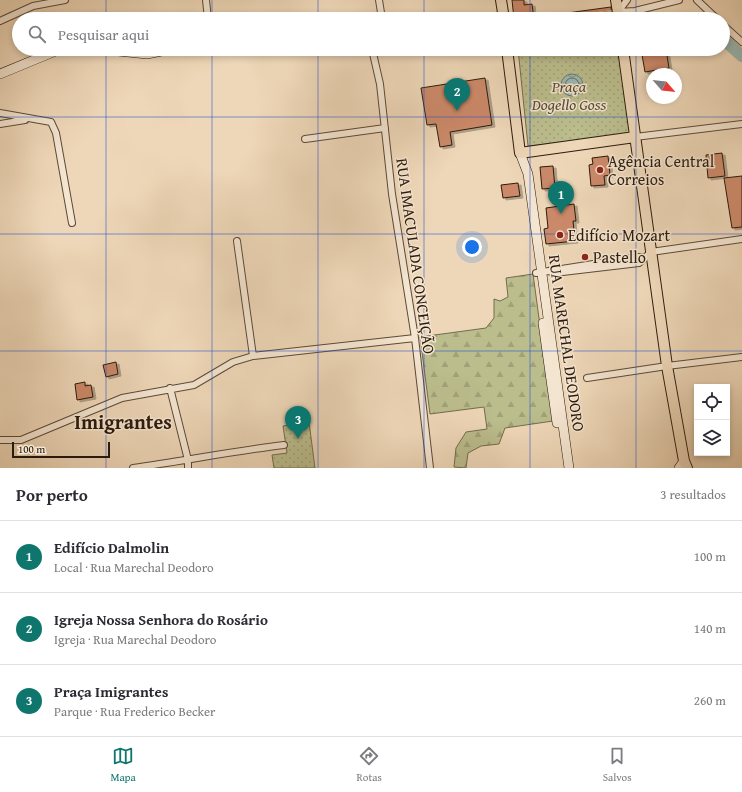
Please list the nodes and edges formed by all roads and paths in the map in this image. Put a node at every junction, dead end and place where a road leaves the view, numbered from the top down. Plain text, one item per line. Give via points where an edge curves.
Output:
1 (65, 0) edge
2 (206, 0) edge
3 (379, 0) edge
4 (501, 0) edge
5 (616, 0) edge
6 (627, 0) edge
7 (679, 0) edge
8 (697, 0) edge
9 (20, 12) edge
10 (207, 12) edge
11 (381, 12) edge
12 (503, 12) edge
13 (618, 12) edge
14 (620, 12) edge
15 (632, 12) edge
16 (710, 12) edge
17 (12, 16) edge
18 (0, 21) edge
19 (730, 31) edge
20 (742, 42) edge
21 (44, 56) edge
22 (374, 56) edge
23 (509, 56) edge
24 (624, 56) edge
25 (0, 74) edge
26 (0, 113) edge
27 (28, 119) junction
28 (0, 124) edge
29 (742, 124) edge
30 (385, 128) junction
31 (636, 137) junction
32 (304, 139) dead end
33 (520, 153) junction
34 (72, 223) dead end
35 (742, 240) edge
36 (237, 242) dead end
37 (648, 255) junction
38 (542, 272) junction
39 (414, 338) junction
40 (253, 356) junction
41 (742, 357) edge
42 (667, 366) junction
43 (587, 378) dead end
44 (170, 388) junction
45 (0, 440) edge
46 (284, 445) dead end
47 (188, 460) junction
48 (683, 466) edge
49 (133, 468) edge
50 (188, 468) edge
51 (430, 468) edge
52 (564, 468) edge
53 (569, 468) edge

1 - 9 street via 33,6
2 - 10 street
3 - 11 street
4 - 12 main road
5 - 13 main road
6 - 14 street
7 - 15 street
8 - 16 street
17 - 18 street
19 - 20 street
21 - 25 street
22 - 30 street, RUA IMACULADA CONCEIÇÃO
23 - 33 main road, RUA MARECHAL DEODORO
24 - 31 main road
26 - 27 street
27 - 28 street
27 - 34 street via 51,122 56,132
29 - 31 street
30 - 32 street
30 - 39 street, RUA IMACULADA CONCEIÇÃO
31 - 33 main road
31 - 37 main road
33 - 38 street, RUA MARECHAL DEODORO via 522,175
35 - 37 street
36 - 40 street
37 - 38 street
37 - 42 main road
38 - 52 street, RUA MARECHAL DEODORO
38 - 53 street, RUA MARECHAL DEODORO
39 - 40 street
39 - 51 street, RUA IMACULADA CONCEIÇÃO
40 - 44 street via 233,362 194,385
41 - 42 street
42 - 43 street
42 - 48 main road
44 - 45 street via 122,398 21,440
44 - 47 street
46 - 47 street
47 - 49 street
47 - 50 street

